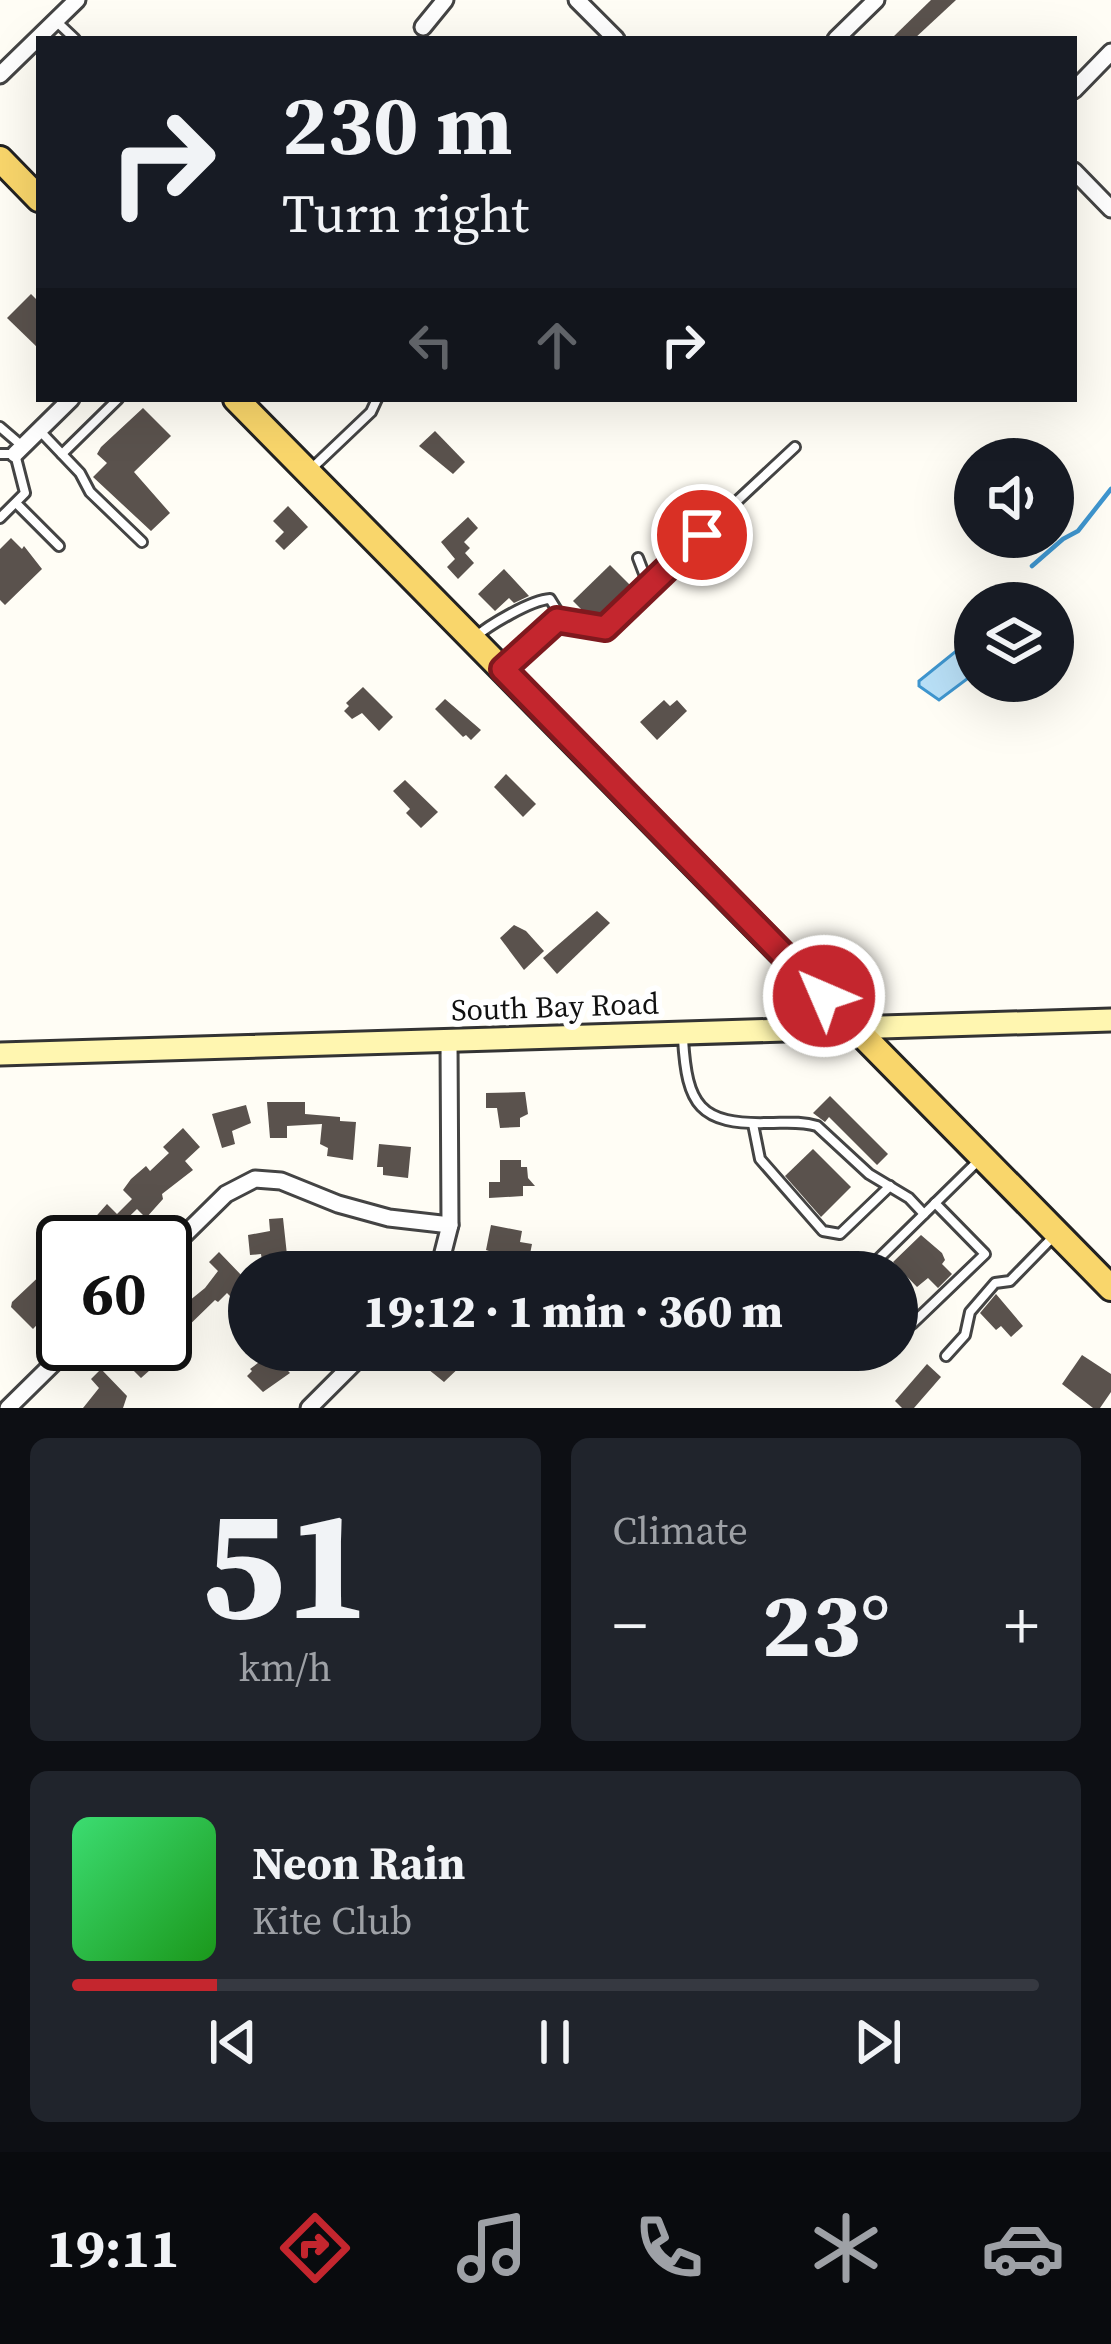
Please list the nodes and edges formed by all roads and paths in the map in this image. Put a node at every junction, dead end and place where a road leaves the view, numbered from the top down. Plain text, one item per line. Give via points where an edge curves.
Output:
1 (77, 0) edge
2 (445, 0) edge
3 (578, 0) edge
4 (872, 1) edge
5 (56, 20) junction
6 (423, 27) dead end
7 (40, 36) edge
8 (72, 36) edge
9 (613, 36) edge
10 (839, 36) edge
11 (36, 40) edge
12 (1111, 52) edge
13 (0, 76) edge
14 (1077, 87) edge
15 (0, 159) edge
16 (1077, 174) edge
17 (36, 196) edge
18 (1111, 209) edge
19 (64, 402) edge
20 (115, 402) edge
21 (239, 402) edge
22 (376, 402) edge
23 (0, 427) edge
24 (39, 430) junction
25 (795, 447) dead end
26 (12, 451) edge
27 (62, 454) junction
28 (308, 472) junction
29 (16, 503) junction
30 (0, 518) edge
31 (142, 542) dead end
32 (59, 546) dead end
33 (638, 558) dead end
34 (648, 584) junction
35 (563, 620) junction
36 (473, 639) junction
37 (503, 669) junction
38 (1111, 1020) edge
39 (856, 1028) junction
40 (682, 1033) junction
41 (449, 1040) junction
42 (0, 1054) edge
43 (753, 1124) junction
44 (983, 1157) junction
45 (890, 1186) junction
46 (935, 1203) junction
47 (924, 1214) junction
48 (450, 1225) junction
49 (192, 1227) edge
50 (1057, 1232) junction
51 (443, 1251) edge
52 (886, 1251) edge
53 (1111, 1288) edge
54 (918, 1318) edge
55 (946, 1356) dead end
56 (46, 1371) edge
57 (347, 1371) edge
58 (8, 1408) edge
59 (309, 1408) edge

1 - 5 street
2 - 6 street
3 - 9 street
4 - 10 street
5 - 7 street
5 - 8 lane
11 - 13 street
12 - 14 street
15 - 17 main road
16 - 18 street
19 - 24 street
20 - 27 lane
21 - 28 main road
22 - 28 lane
23 - 26 lane
24 - 26 street
24 - 27 lane
25 - 34 lane
26 - 29 lane via 25,493
27 - 31 lane
28 - 36 main road
29 - 30 lane
29 - 32 lane
33 - 34 lane
34 - 35 lane via 605,628
35 - 36 lane via 550,599 538,600
35 - 37 lane
36 - 37 main road
37 - 39 main road
38 - 39 street, South Bay Road
39 - 40 street, South Bay Road
39 - 44 main road
40 - 41 street, South Bay Road
40 - 43 lane via 692,1097 725,1123
41 - 42 street, South Bay Road
41 - 48 street
43 - 45 lane via 817,1126
43 - 45 lane via 760,1159 823,1231 840,1234
44 - 46 lane
44 - 50 main road
45 - 47 lane
46 - 47 lane
46 - 54 lane via 985,1254
47 - 52 lane
48 - 49 street via 389,1218 255,1179
48 - 51 street
50 - 53 main road
50 - 55 lane via 1010,1281 995,1283
56 - 58 street
57 - 59 street

